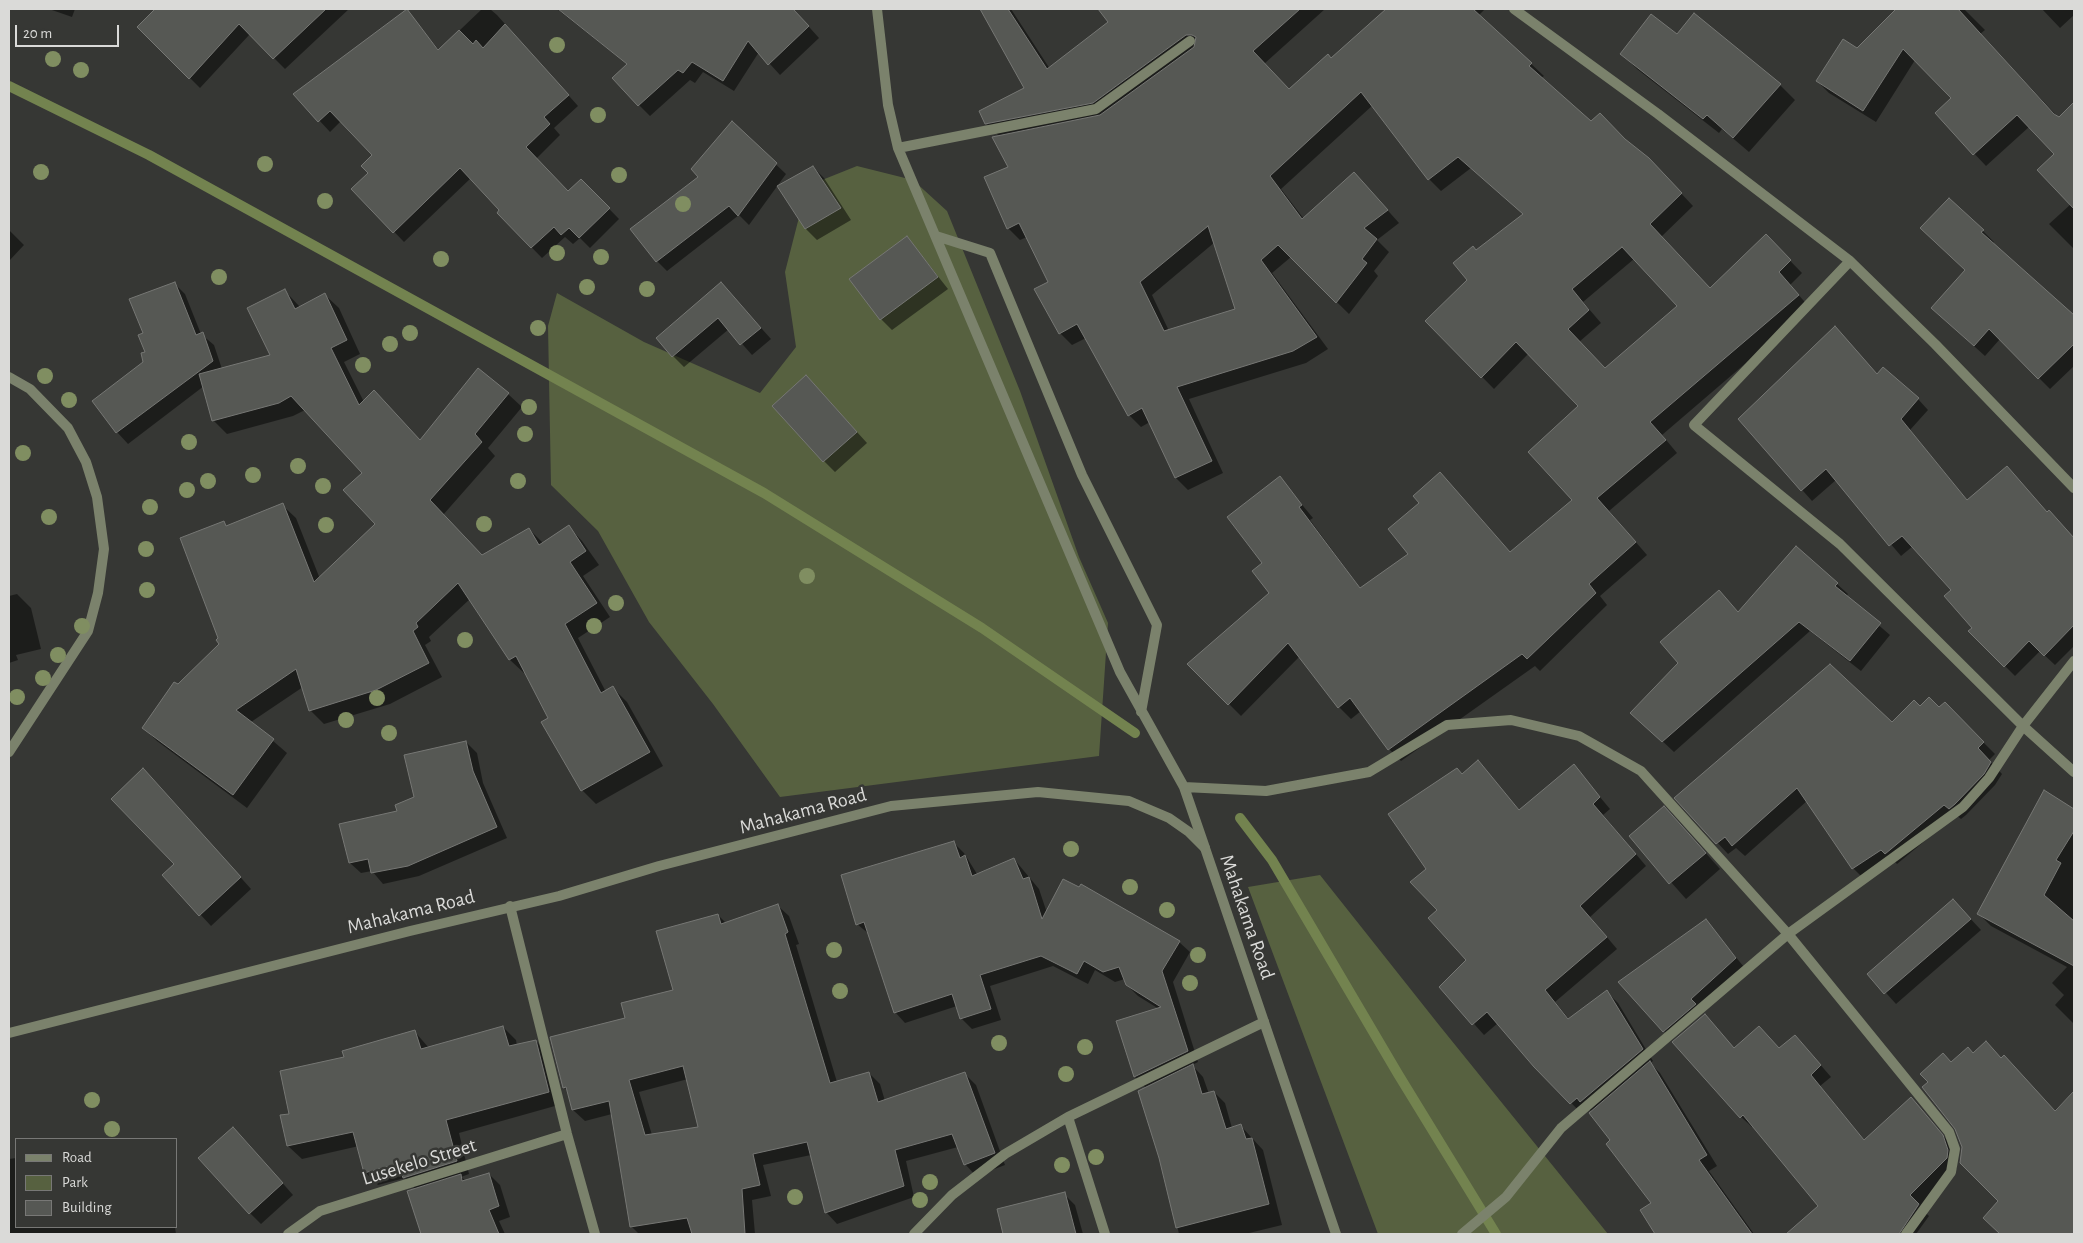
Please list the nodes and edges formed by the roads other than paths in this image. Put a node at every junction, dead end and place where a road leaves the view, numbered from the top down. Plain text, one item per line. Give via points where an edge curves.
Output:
1 (877, 9) edge
2 (1514, 9) edge
3 (1190, 41) dead end
4 (898, 148) junction
5 (936, 236) junction
6 (1850, 261) junction
7 (9, 377) edge
8 (2074, 488) edge
9 (2074, 661) edge
10 (1141, 712) junction
11 (2023, 726) junction
12 (9, 752) edge
13 (2074, 772) edge
14 (1184, 787) junction
15 (1205, 848) junction
16 (510, 906) junction
17 (1788, 934) junction
18 (1264, 1022) junction
19 (9, 1033) edge
20 (1068, 1117) junction
21 (567, 1134) junction
22 (288, 1234) edge
23 (595, 1234) edge
24 (914, 1234) edge
25 (1105, 1234) edge
26 (1336, 1234) edge
27 (1462, 1234) edge
28 (1906, 1234) edge

1 - 4 street via 888,104
2 - 6 street
3 - 4 street via 1096,109
4 - 5 street
5 - 10 street via 1120,672
5 - 10 street via 990,252 1082,475 1157,625
6 - 8 street
6 - 11 street via 1694,425 1840,544
7 - 12 street via 30,389 68,428 86,462 97,497 104,549 98,593 88,631
9 - 11 street
10 - 14 street
11 - 13 street
11 - 17 street via 1989,778 1964,807
14 - 15 street
14 - 17 street via 1266,791 1369,772 1447,725 1510,720 1578,736 1641,771
15 - 16 street, Mahakama Road via 1170,818 1129,801 1038,792 975,796 890,806 659,866 559,896
15 - 18 street, Mahakama Road
16 - 19 street, Mahakama Road
16 - 21 street
17 - 27 street via 1561,1128 1506,1197
17 - 28 street via 1949,1132 1955,1149 1951,1172
18 - 20 street
18 - 26 street, Mahakama Road
20 - 24 street via 1005,1154 952,1195
20 - 25 street
21 - 22 street, Lusekelo Street via 320,1211
21 - 23 street

